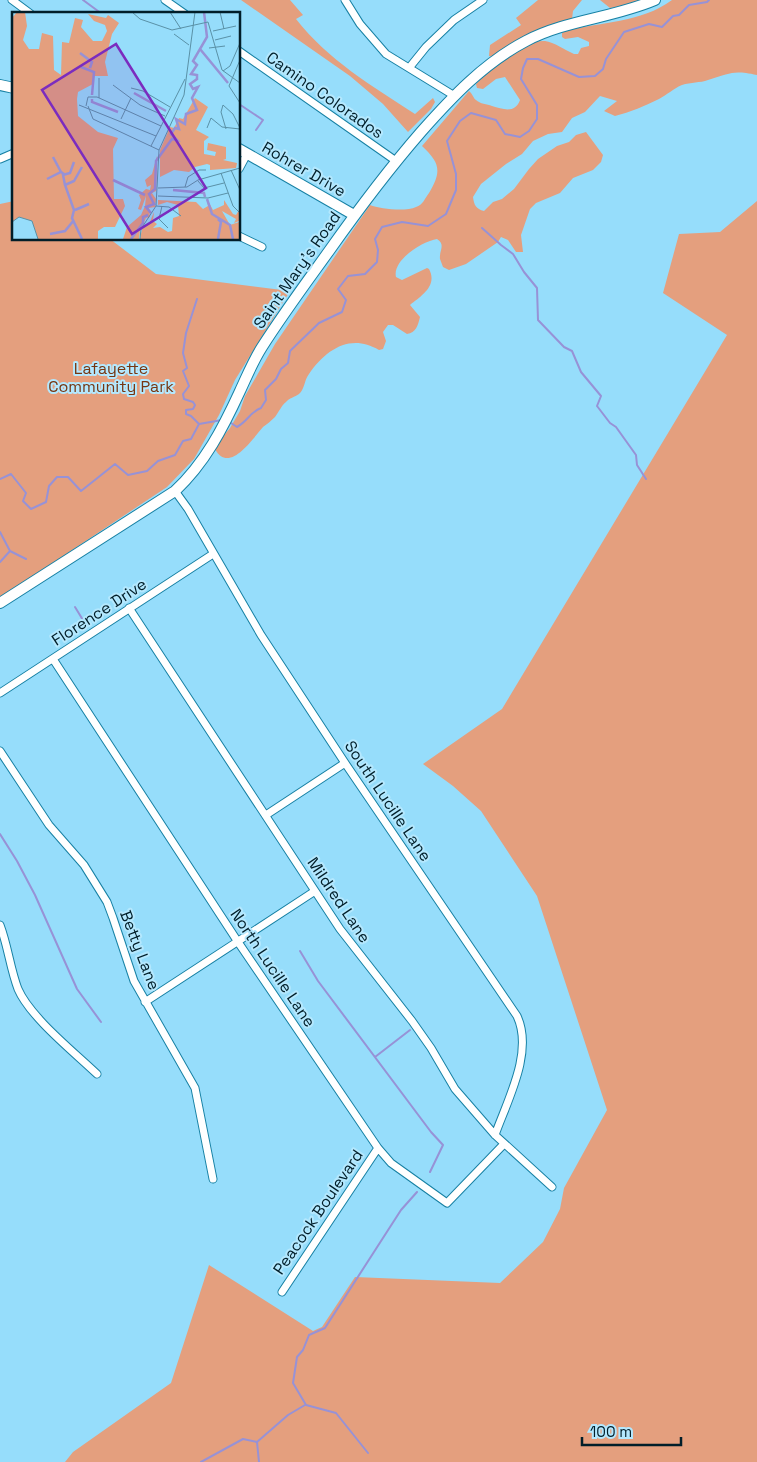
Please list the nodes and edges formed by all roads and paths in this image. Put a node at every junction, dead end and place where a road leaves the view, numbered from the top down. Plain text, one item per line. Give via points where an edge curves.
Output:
1 (12, 0) edge
2 (165, 0) edge
3 (346, 0) edge
4 (483, 0) edge
5 (655, 0) edge
6 (28, 12) edge
7 (182, 12) edge
8 (240, 52) edge
9 (409, 68) junction
10 (453, 95) junction
11 (243, 151) edge
12 (12, 154) edge
13 (0, 159) edge
14 (396, 161) junction
15 (240, 164) edge
16 (354, 215) junction
17 (240, 236) edge
18 (262, 247) dead end
19 (175, 491) junction
20 (213, 554) junction
21 (0, 603) edge
22 (129, 608) junction
23 (53, 659) junction
24 (0, 693) edge
25 (0, 751) edge
26 (345, 763) junction
27 (266, 815) junction
28 (315, 892) junction
29 (0, 925) edge
30 (238, 942) junction
31 (145, 1002) junction
32 (97, 1074) dead end
33 (495, 1135) junction
34 (504, 1144) junction
35 (378, 1148) junction
36 (213, 1179) dead end
37 (552, 1187) dead end
38 (282, 1292) dead end

1 - 6 street
2 - 7 street
3 - 9 street via 360,24 386,54
4 - 9 street via 454,20
5 - 10 street, Saint Mary's Road via 528,40 501,55
8 - 14 street, Camino Colorados
9 - 10 street
10 - 14 street, Saint Mary's Road
11 - 15 street
11 - 16 street, Rohrer Drive
12 - 13 street
14 - 16 street, Saint Mary's Road
16 - 19 street, Saint Mary's Road via 262,347 220,433 196,469
17 - 18 street
19 - 20 street, South Lucille Lane
19 - 21 street, Saint Mary's Road
20 - 22 street, Florence Drive
20 - 26 street, South Lucille Lane via 261,635
22 - 23 street, Florence Drive
22 - 27 street, Mildred Lane
23 - 24 street, Florence Drive
23 - 30 street, North Lucille Lane
25 - 31 street, Betty Lane via 49,825 96,884 110,910 130,973
26 - 27 street
26 - 33 street, South Lucille Lane via 508,1001 521,1025 524,1042 521,1061
27 - 28 street, Mildred Lane
28 - 30 street
28 - 33 street, Mildred Lane via 353,947 412,1021 455,1090
29 - 32 street via 14,978 24,1000 38,1018
30 - 31 street
30 - 35 street, North Lucille Lane
31 - 36 street, Betty Lane via 195,1088
33 - 34 street, Mildred Lane
34 - 35 street, North Lucille Lane via 447,1203 391,1163
34 - 37 street, Mildred Lane
35 - 38 street, Peacock Boulevard

